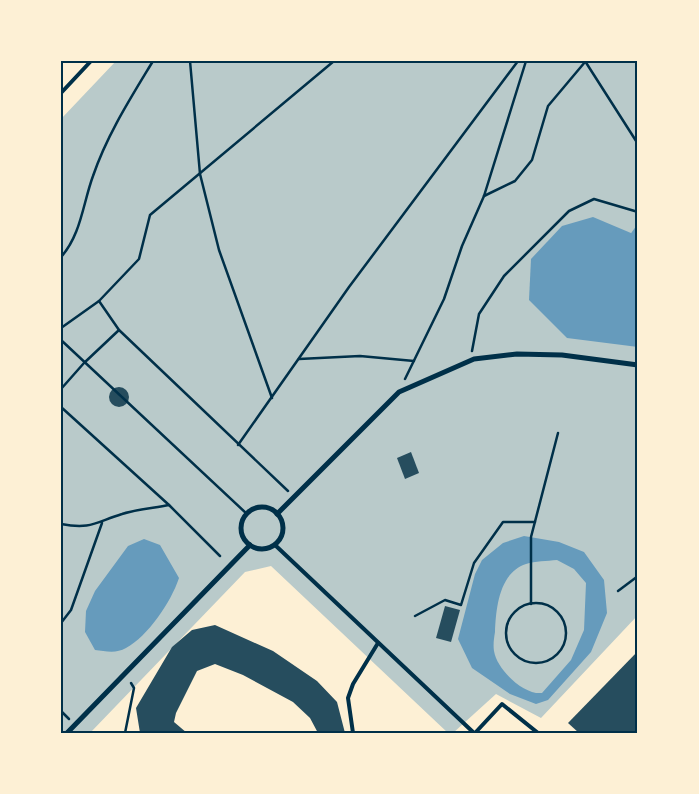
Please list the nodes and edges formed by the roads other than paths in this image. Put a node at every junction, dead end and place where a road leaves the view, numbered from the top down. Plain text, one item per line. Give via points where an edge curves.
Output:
1 (91, 61) edge
2 (61, 93) edge
3 (638, 365) edge
4 (277, 514) junction
5 (250, 545) junction
6 (275, 545) junction
7 (378, 643) junction
8 (75, 726) junction
9 (61, 732) edge
10 (67, 733) edge
11 (354, 733) edge
12 (474, 733) edge
13 (538, 733) edge

1 - 2 lane
3 - 4 street via 562,355 517,354 474,359 398,392
4 - 5 street via 263,508 247,514 241,528 242,536
4 - 6 street via 283,529 282,537
5 - 6 street via 262,549
5 - 8 street
6 - 7 lane
7 - 11 lane via 348,698
7 - 12 lane
8 - 9 street
8 - 10 street
12 - 13 lane via 502,704

